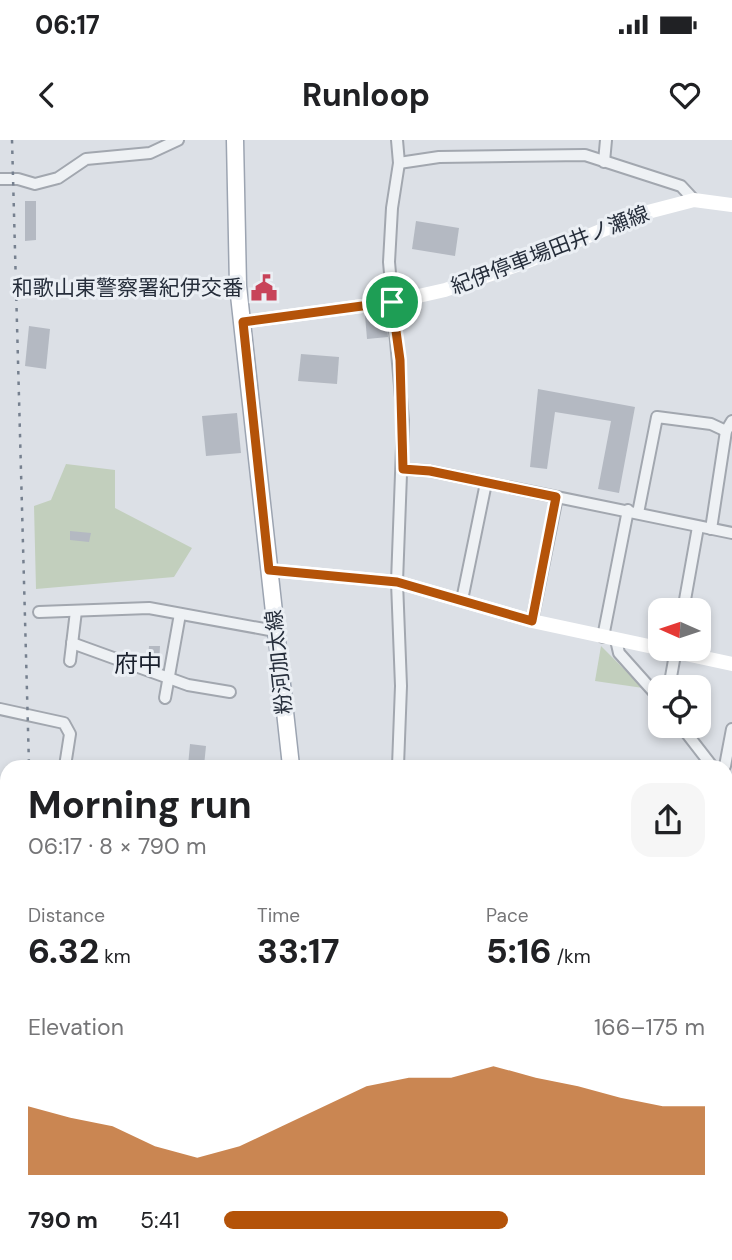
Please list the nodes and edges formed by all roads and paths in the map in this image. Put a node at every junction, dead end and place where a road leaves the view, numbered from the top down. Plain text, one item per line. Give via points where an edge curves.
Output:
1 (178, 140) edge
2 (235, 140) edge
3 (397, 140) edge
4 (606, 140) edge
5 (604, 162) junction
6 (399, 163) junction
7 (0, 179) edge
8 (694, 200) junction
9 (732, 205) edge
10 (392, 302) junction
11 (243, 322) junction
12 (729, 426) edge
13 (403, 469) junction
14 (486, 483) junction
15 (556, 497) junction
16 (633, 512) junction
17 (698, 527) junction
18 (711, 529) junction
19 (732, 533) edge
20 (269, 570) junction
21 (397, 582) junction
22 (685, 598) edge
23 (462, 600) junction
24 (76, 611) junction
25 (39, 612) dead end
26 (180, 614) junction
27 (532, 621) junction
28 (275, 631) junction
29 (610, 639) junction
30 (72, 643) junction
31 (648, 646) edge
32 (711, 659) edge
33 (69, 661) dead end
34 (732, 664) edge
35 (169, 679) junction
36 (648, 686) edge
37 (230, 692) dead end
38 (165, 698) dead end
39 (0, 709) edge
40 (732, 729) edge
41 (690, 738) edge
42 (66, 760) edge
43 (290, 760) edge
44 (398, 760) edge
45 (707, 760) edge
46 (725, 760) edge

1 - 7 street via 150,153 86,159 58,178 35,184
2 - 11 main road, 粉河加太線 via 235,242
3 - 6 street
4 - 5 street
5 - 6 street via 576,155 439,157
5 - 8 street via 681,186
6 - 10 street via 389,262
8 - 9 main road, 紀伊停車場田井ノ瀬線
8 - 10 main road, 紀伊停車場田井ノ瀬線 via 644,213 445,290
10 - 11 main road, 紀伊停車場田井ノ瀬線
10 - 13 street via 400,360
11 - 20 main road, 粉河加太線
12 - 16 street via 657,417
12 - 18 street
13 - 14 street
13 - 21 street
14 - 15 street
14 - 23 street
15 - 16 street
15 - 27 street
16 - 17 street
16 - 29 street
17 - 18 street
17 - 22 street
18 - 19 street
20 - 21 main road
20 - 28 main road, 粉河加太線
21 - 23 main road
21 - 44 street
23 - 27 main road
24 - 25 street
24 - 26 street via 149,608
24 - 30 street
26 - 28 street
26 - 35 street
27 - 29 main road
28 - 43 main road, 粉河加太線
29 - 31 main road
29 - 36 street
30 - 33 street
30 - 35 street
32 - 34 main road
35 - 37 street
35 - 38 street
39 - 42 street via 64,723 70,734
40 - 46 street
41 - 45 street

